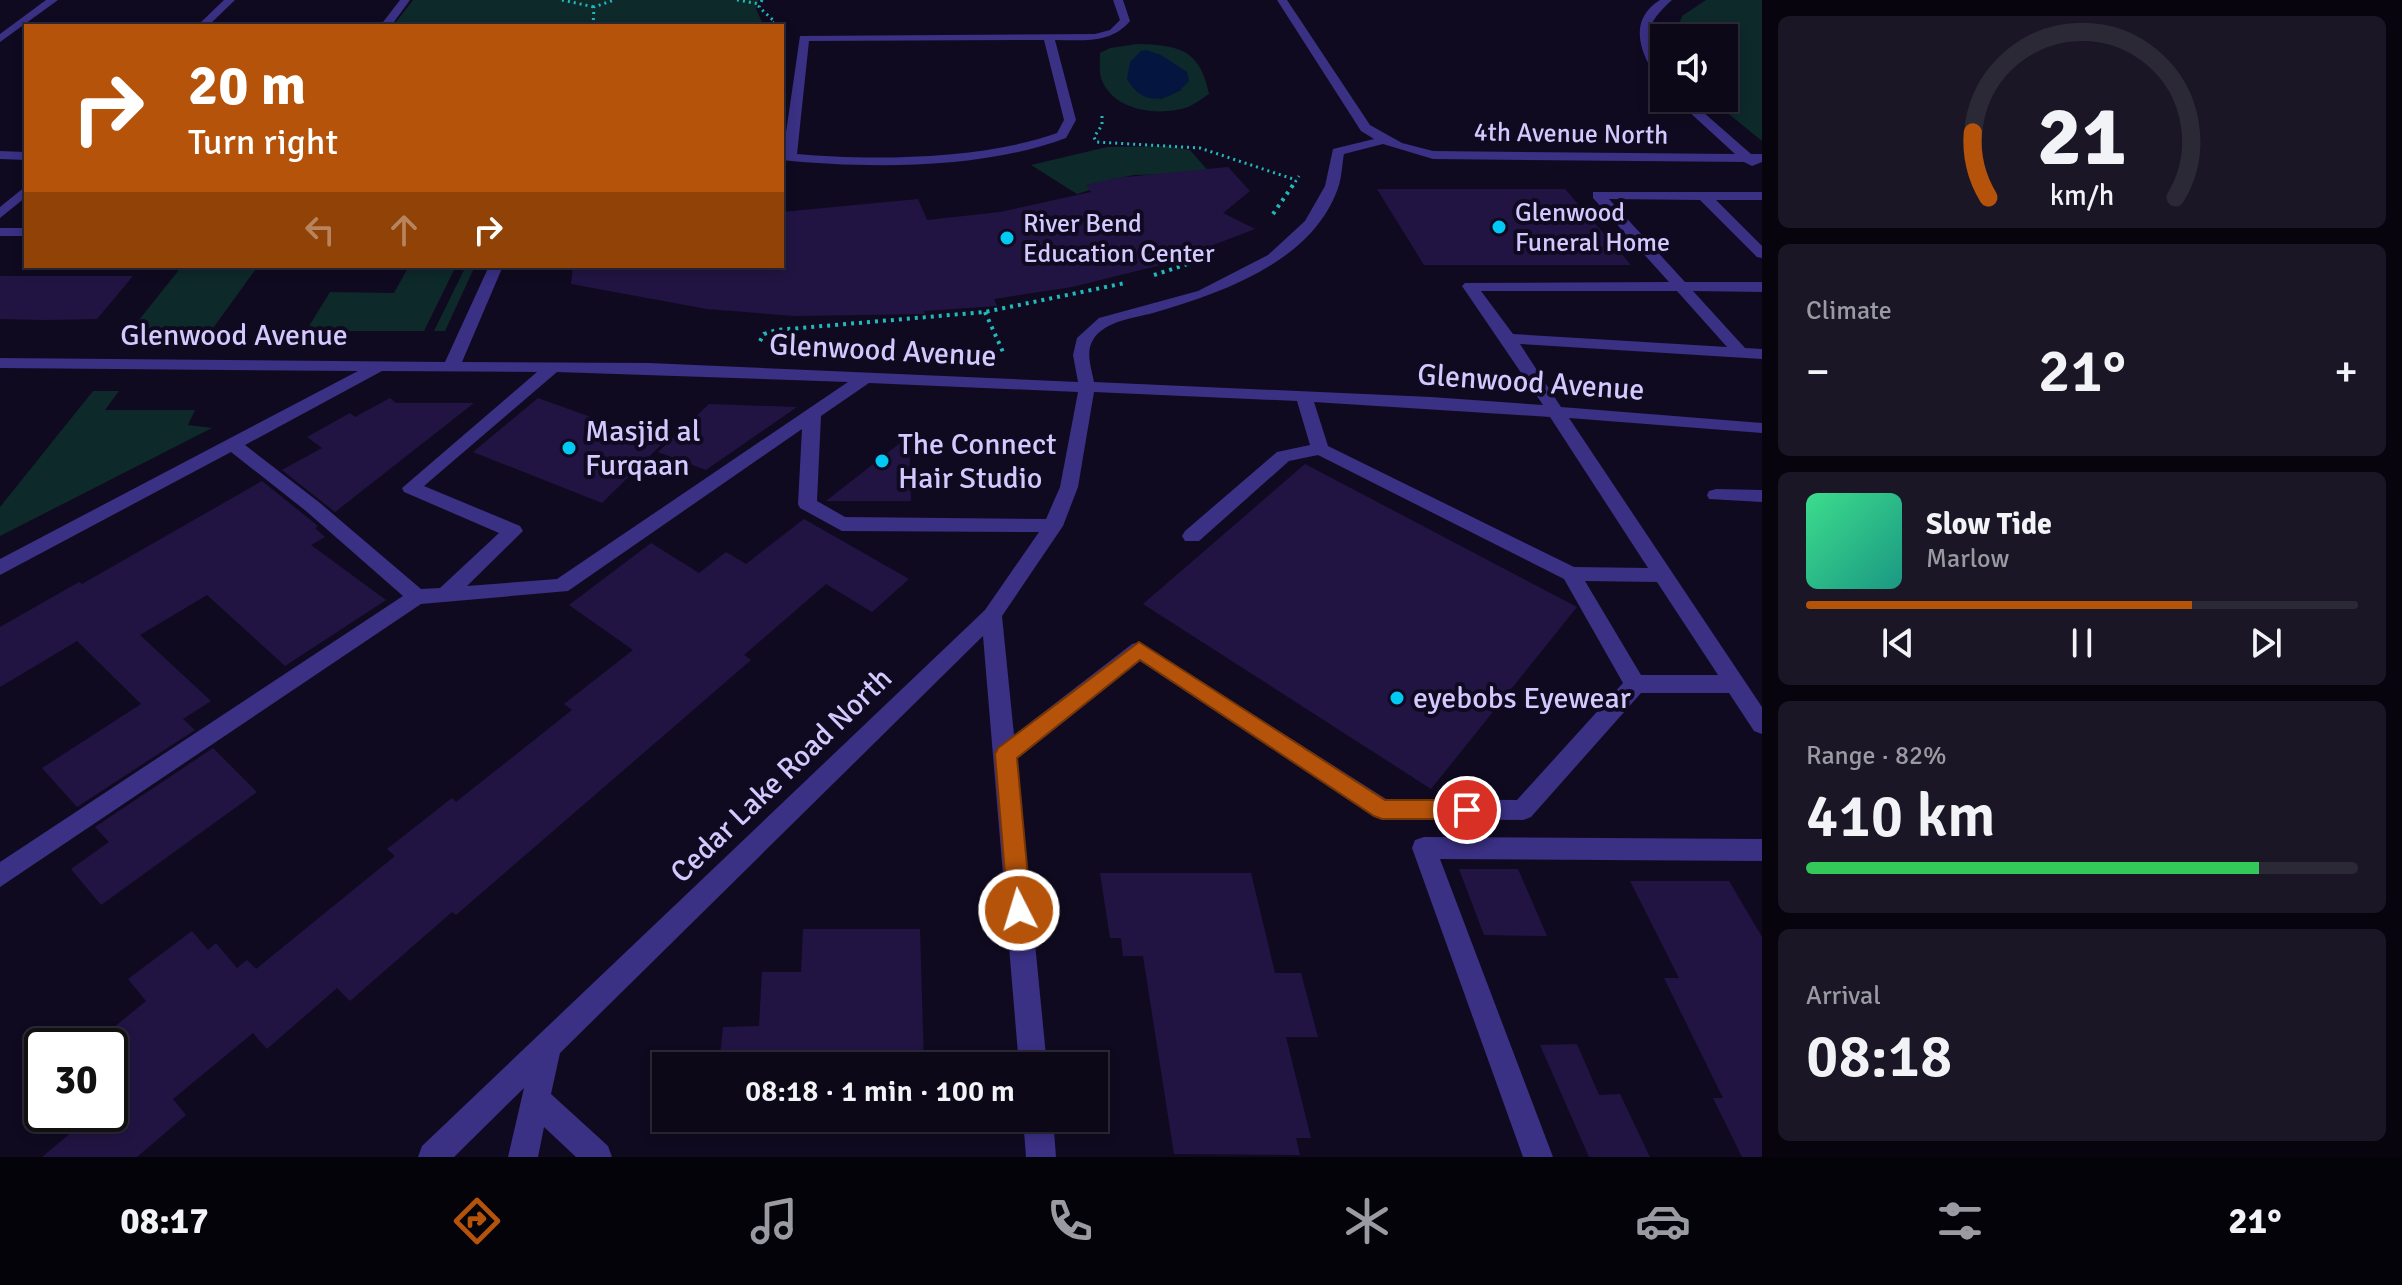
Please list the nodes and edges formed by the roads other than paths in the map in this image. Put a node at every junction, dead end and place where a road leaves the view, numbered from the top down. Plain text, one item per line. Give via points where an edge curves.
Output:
1 (53, 0) edge
2 (230, 0) edge
3 (405, 0) edge
4 (1118, 0) edge
5 (1282, 0) edge
6 (1667, 0) edge
7 (204, 24) edge
8 (387, 24) edge
9 (1049, 38) junction
10 (0, 39) edge
11 (1650, 59) edge
12 (1698, 112) edge
13 (1382, 141) junction
14 (0, 155) edge
15 (24, 156) edge
16 (786, 157) edge
17 (1755, 158) edge
18 (1762, 170) edge
19 (24, 192) edge
20 (1704, 196) junction
21 (1762, 196) edge
22 (0, 214) edge
23 (0, 232) edge
24 (24, 232) edge
25 (1762, 254) edge
26 (495, 268) edge
27 (1681, 287) junction
28 (1762, 287) edge
29 (1508, 339) junction
30 (1740, 352) junction
31 (1762, 354) edge
32 (0, 363) edge
33 (383, 364) junction
34 (452, 365) junction
35 (554, 366) junction
36 (866, 377) junction
37 (1087, 387) junction
38 (1304, 397) junction
39 (1555, 410) junction
40 (812, 414) junction
41 (1762, 428) edge
42 (233, 445) junction
43 (1320, 449) junction
44 (1716, 495) dead end
45 (1762, 496) edge
46 (1053, 526) junction
47 (1192, 536) dead end
48 (0, 568) edge
49 (1571, 574) junction
50 (1664, 575) junction
51 (445, 595) junction
52 (417, 597) junction
53 (992, 615) junction
54 (1635, 684) junction
55 (1736, 684) junction
56 (1762, 725) edge
57 (1006, 754) junction
58 (1762, 850) edge
59 (0, 876) edge
60 (548, 1044) junction
61 (1032, 1052) edge
62 (536, 1099) junction
63 (1039, 1132) edge
64 (433, 1157) edge
65 (523, 1157) edge
66 (597, 1157) edge
67 (1041, 1157) edge
68 (1538, 1157) edge

1 - 10 street
2 - 7 street
3 - 8 street
4 - 9 street via 1125,21 1114,32
5 - 13 street via 1365,128
6 - 11 street via 1646,22 1643,43
9 - 16 street via 804,38
9 - 16 street via 1070,120 1062,135 1040,144 935,158 877,162
12 - 17 street
13 - 17 street, 4th Avenue North via 1433,155
13 - 37 street, Cedar Lake Road North via 1338,152 1332,186 1311,223 1273,258 1203,294 1105,321 1085,338 1081,355
14 - 15 street
17 - 18 street
19 - 22 street
20 - 21 street
20 - 25 street
20 - 27 street via 1598,195
23 - 24 street
26 - 34 street
27 - 28 street
27 - 29 street via 1470,286
27 - 30 street
29 - 30 street
29 - 39 street
30 - 31 street
32 - 33 street, Glenwood Avenue
33 - 34 street, Glenwood Avenue
33 - 42 street
34 - 35 street, Glenwood Avenue
35 - 36 street, Glenwood Avenue
35 - 51 street via 411,488 513,531
36 - 37 street, Glenwood Avenue
36 - 40 street
37 - 38 street, Glenwood Avenue
37 - 46 street, Cedar Lake Road North via 1069,487
38 - 39 street, Glenwood Avenue
38 - 43 street
39 - 41 street, Glenwood Avenue
39 - 50 street
40 - 46 street via 807,504 842,524
40 - 51 street via 561,586
42 - 48 street
42 - 52 street
43 - 47 street via 1283,456
43 - 49 street
44 - 45 street
46 - 53 street, Cedar Lake Road North
49 - 50 street
49 - 54 street
50 - 55 street
51 - 52 street
52 - 59 street
53 - 57 street
53 - 60 street, Cedar Lake Road North
54 - 55 street
54 - 57 street via 1523,810 1382,809 1139,650
55 - 56 street
57 - 61 street
58 - 68 street via 1424,848
60 - 62 street
60 - 64 street, Cedar Lake Road North
62 - 65 street
62 - 66 street
63 - 67 street

